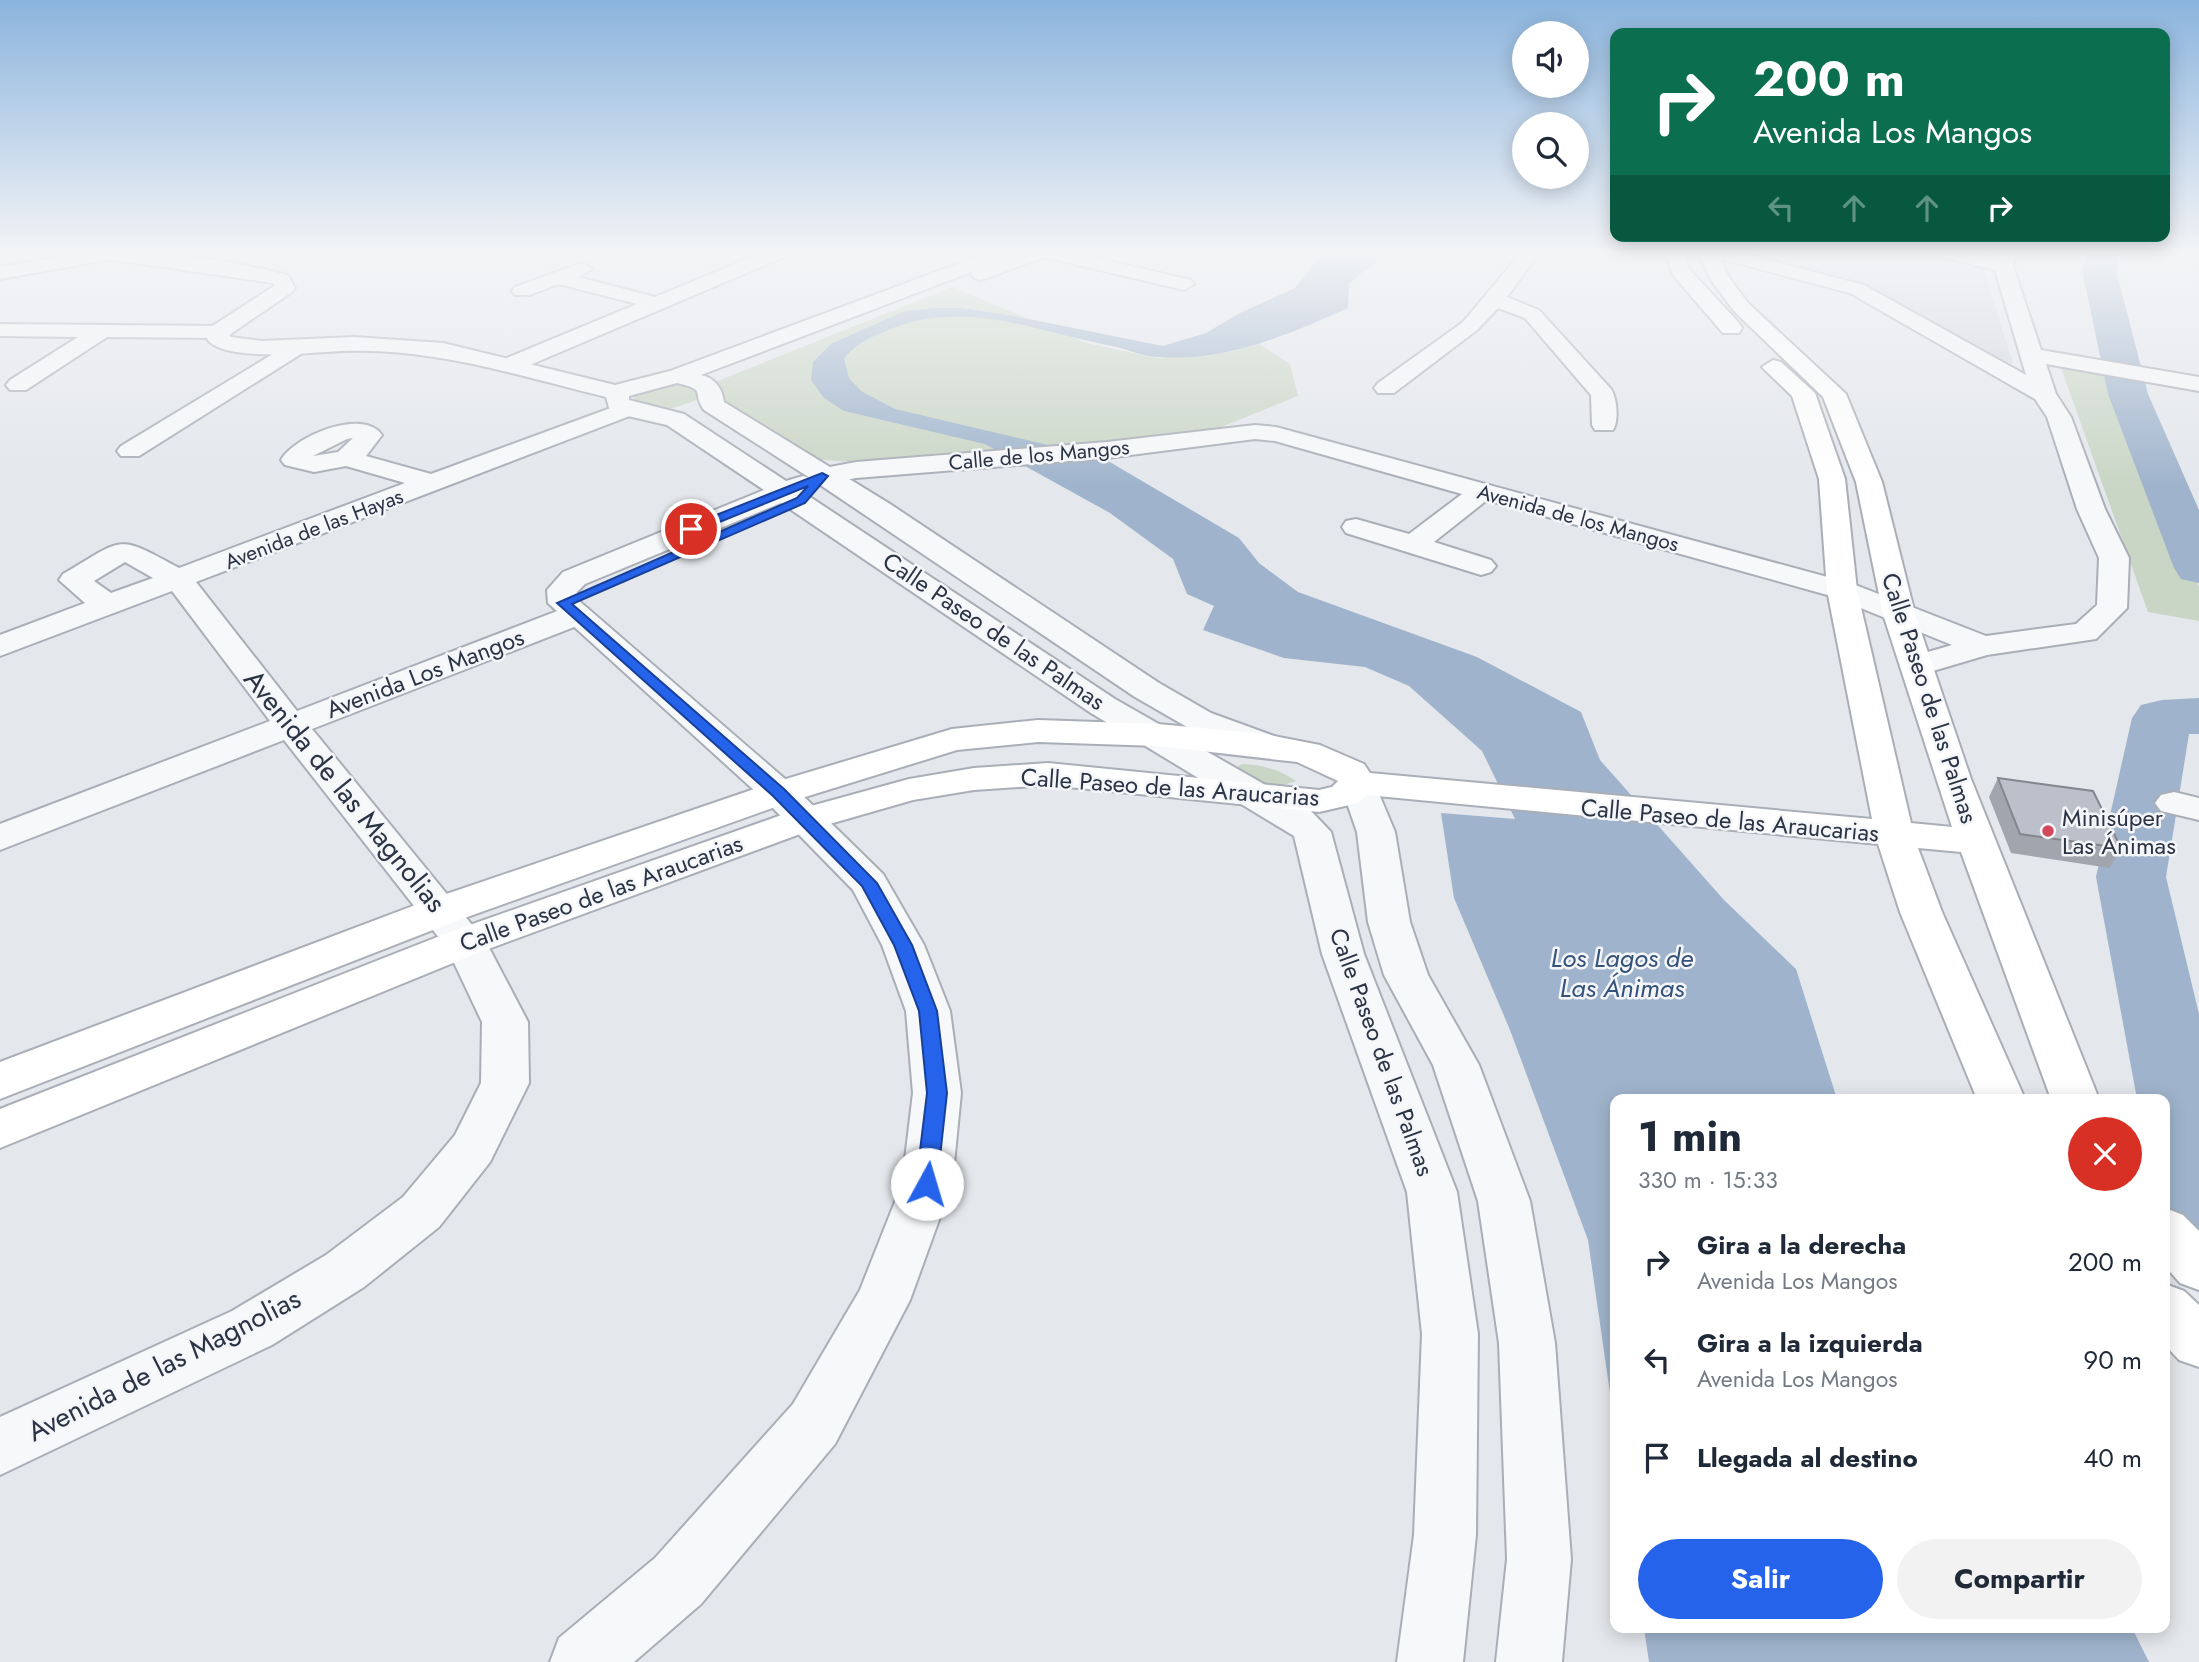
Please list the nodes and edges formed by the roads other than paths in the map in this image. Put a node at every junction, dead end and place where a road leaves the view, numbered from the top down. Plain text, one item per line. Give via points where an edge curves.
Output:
1 (47, 331) edge
2 (63, 331) edge
3 (591, 331) edge
4 (814, 331) edge
5 (1463, 331) edge
6 (1546, 331) edge
7 (1736, 331) edge
8 (1766, 331) edge
9 (1931, 331) edge
10 (2024, 331) edge
11 (101, 332) junction
12 (219, 332) joint
13 (296, 347) junction
14 (12, 349) dead end
15 (2031, 355) junction
16 (510, 365) junction
17 (689, 379) junction
18 (2199, 384) edge
19 (18, 385) dead end
20 (1386, 388) dead end
21 (2044, 394) junction
22 (622, 401) junction
23 (1604, 425) dead end
24 (1255, 432) joint
25 (130, 451) dead end
26 (344, 458) dead end
27 (822, 476) junction
28 (433, 483) junction
29 (1482, 491) junction
30 (792, 496) junction
31 (1356, 527) dead end
32 (1413, 545) junction
33 (1481, 566) dead end
34 (180, 581) junction
35 (1842, 590) junction
36 (108, 606) junction
37 (569, 609) junction
38 (1899, 614) junction
39 (0, 646) edge
40 (1983, 646) junction
41 (1916, 666) junction
42 (290, 726) junction
43 (1158, 735) junction
44 (1264, 745) junction
45 (1358, 783) junction
46 (1251, 794) junction
47 (792, 806) junction
48 (1895, 836) junction
49 (0, 838) edge
50 (1976, 841) junction
51 (441, 911) junction
52 (465, 942) junction
53 (0, 1081) edge
54 (1999, 1094) edge
55 (2073, 1094) edge
56 (0, 1129) edge
57 (2170, 1235) edge
58 (2199, 1267) edge
59 (2170, 1313) edge
60 (2199, 1342) edge
61 (0, 1447) edge
62 (583, 1662) edge
63 (1430, 1662) edge
64 (1529, 1662) edge

1 - 14 street
2 - 11 street
3 - 16 street
4 - 17 street
5 - 20 street
6 - 23 street via 1602,394
7 - 35 main road, Calle Paseo de las Palmas via 1802,393 1832,479
8 - 38 main road, Calle Paseo de las Palmas via 1834,394 1869,482
9 - 21 street
10 - 15 street
11 - 12 street
11 - 19 street
12 - 13 street, Calle Paseo de las Palmas via 218,339 240,346
13 - 16 street, Calle Paseo de las Palmas via 400,346
13 - 25 street
15 - 18 street
15 - 21 street
16 - 22 street, Calle Paseo de las Palmas
17 - 22 street via 633,386
17 - 27 street, Calle Paseo de las Palmas via 711,391 712,405
21 - 40 street via 2059,417 2091,509 2115,558 2112,608 2085,632
22 - 28 street, Avenida de las Hayas
22 - 30 street, Calle Paseo de las Palmas via 675,419
24 - 27 street, Calle de los Mangos
24 - 29 street, Avenida de los Mangos via 1276,433
26 - 28 street
27 - 30 street, Avenida Los Mangos
27 - 44 street, Calle Paseo de las Palmas via 880,510 1147,690 1199,720
28 - 34 street, Avenida de las Hayas
29 - 32 street
29 - 35 street, Avenida de los Mangos
30 - 37 street, Avenida Los Mangos
30 - 43 street, Calle Paseo de las Palmas via 1102,706
31 - 32 street
32 - 33 street
34 - 36 street, Avenida de las Hayas
34 - 36 street via 125,550 74,580
34 - 42 street, Avenida de las Magnolias
35 - 38 street, Avenida de los Mangos
35 - 48 main road, Calle Paseo de las Palmas
36 - 39 street, Avenida de las Hayas
37 - 42 street, Avenida Los Mangos
37 - 47 street
38 - 40 street, Avenida de los Mangos
38 - 41 main road, Calle Paseo de las Palmas
40 - 41 street
41 - 50 main road, Calle Paseo de las Palmas
42 - 49 street, Avenida Los Mangos
42 - 51 street, Avenida de las Magnolias
43 - 44 main road, Calle Paseo de las Araucarias
43 - 46 street, Calle Paseo de las Palmas
43 - 47 main road, Calle Paseo de las Araucarias via 1038,731 952,740
44 - 45 main road, Calle Paseo de las Palmas via 1307,752 1351,772
45 - 46 main road, Calle Paseo de las Araucarias via 1345,795 1319,801
45 - 48 main road, Calle Paseo de las Araucarias
45 - 64 street, Calle Paseo de las Palmas via 1376,832 1389,922 1406,975 1456,1065 1504,1201 1527,1343 1539,1559
46 - 47 main road, Calle Paseo de las Araucarias via 1048,774 974,779
46 - 63 street, Calle Paseo de las Palmas via 1299,819 1312,832 1343,954 1432,1192 1450,1334 1445,1535
47 - 51 main road, Calle Paseo de las Araucarias
47 - 52 main road, Calle Paseo de las Araucarias
47 - 62 street via 869,883 903,945 928,1011 937,1093 927,1184 883,1300 814,1424 678,1581
48 - 50 main road, Calle Paseo de las Araucarias
48 - 54 main road, Calle Paseo de las Palmas via 1926,924
50 - 55 main road, Calle Paseo de las Palmas
51 - 52 street, Avenida de las Magnolias
51 - 53 main road, Calle Paseo de las Araucarias
52 - 56 main road, Calle Paseo de las Araucarias
52 - 61 street, Avenida de las Magnolias via 505,1022 505,1083 473,1148 421,1212 345,1271 253,1328
57 - 58 main road
59 - 60 main road

